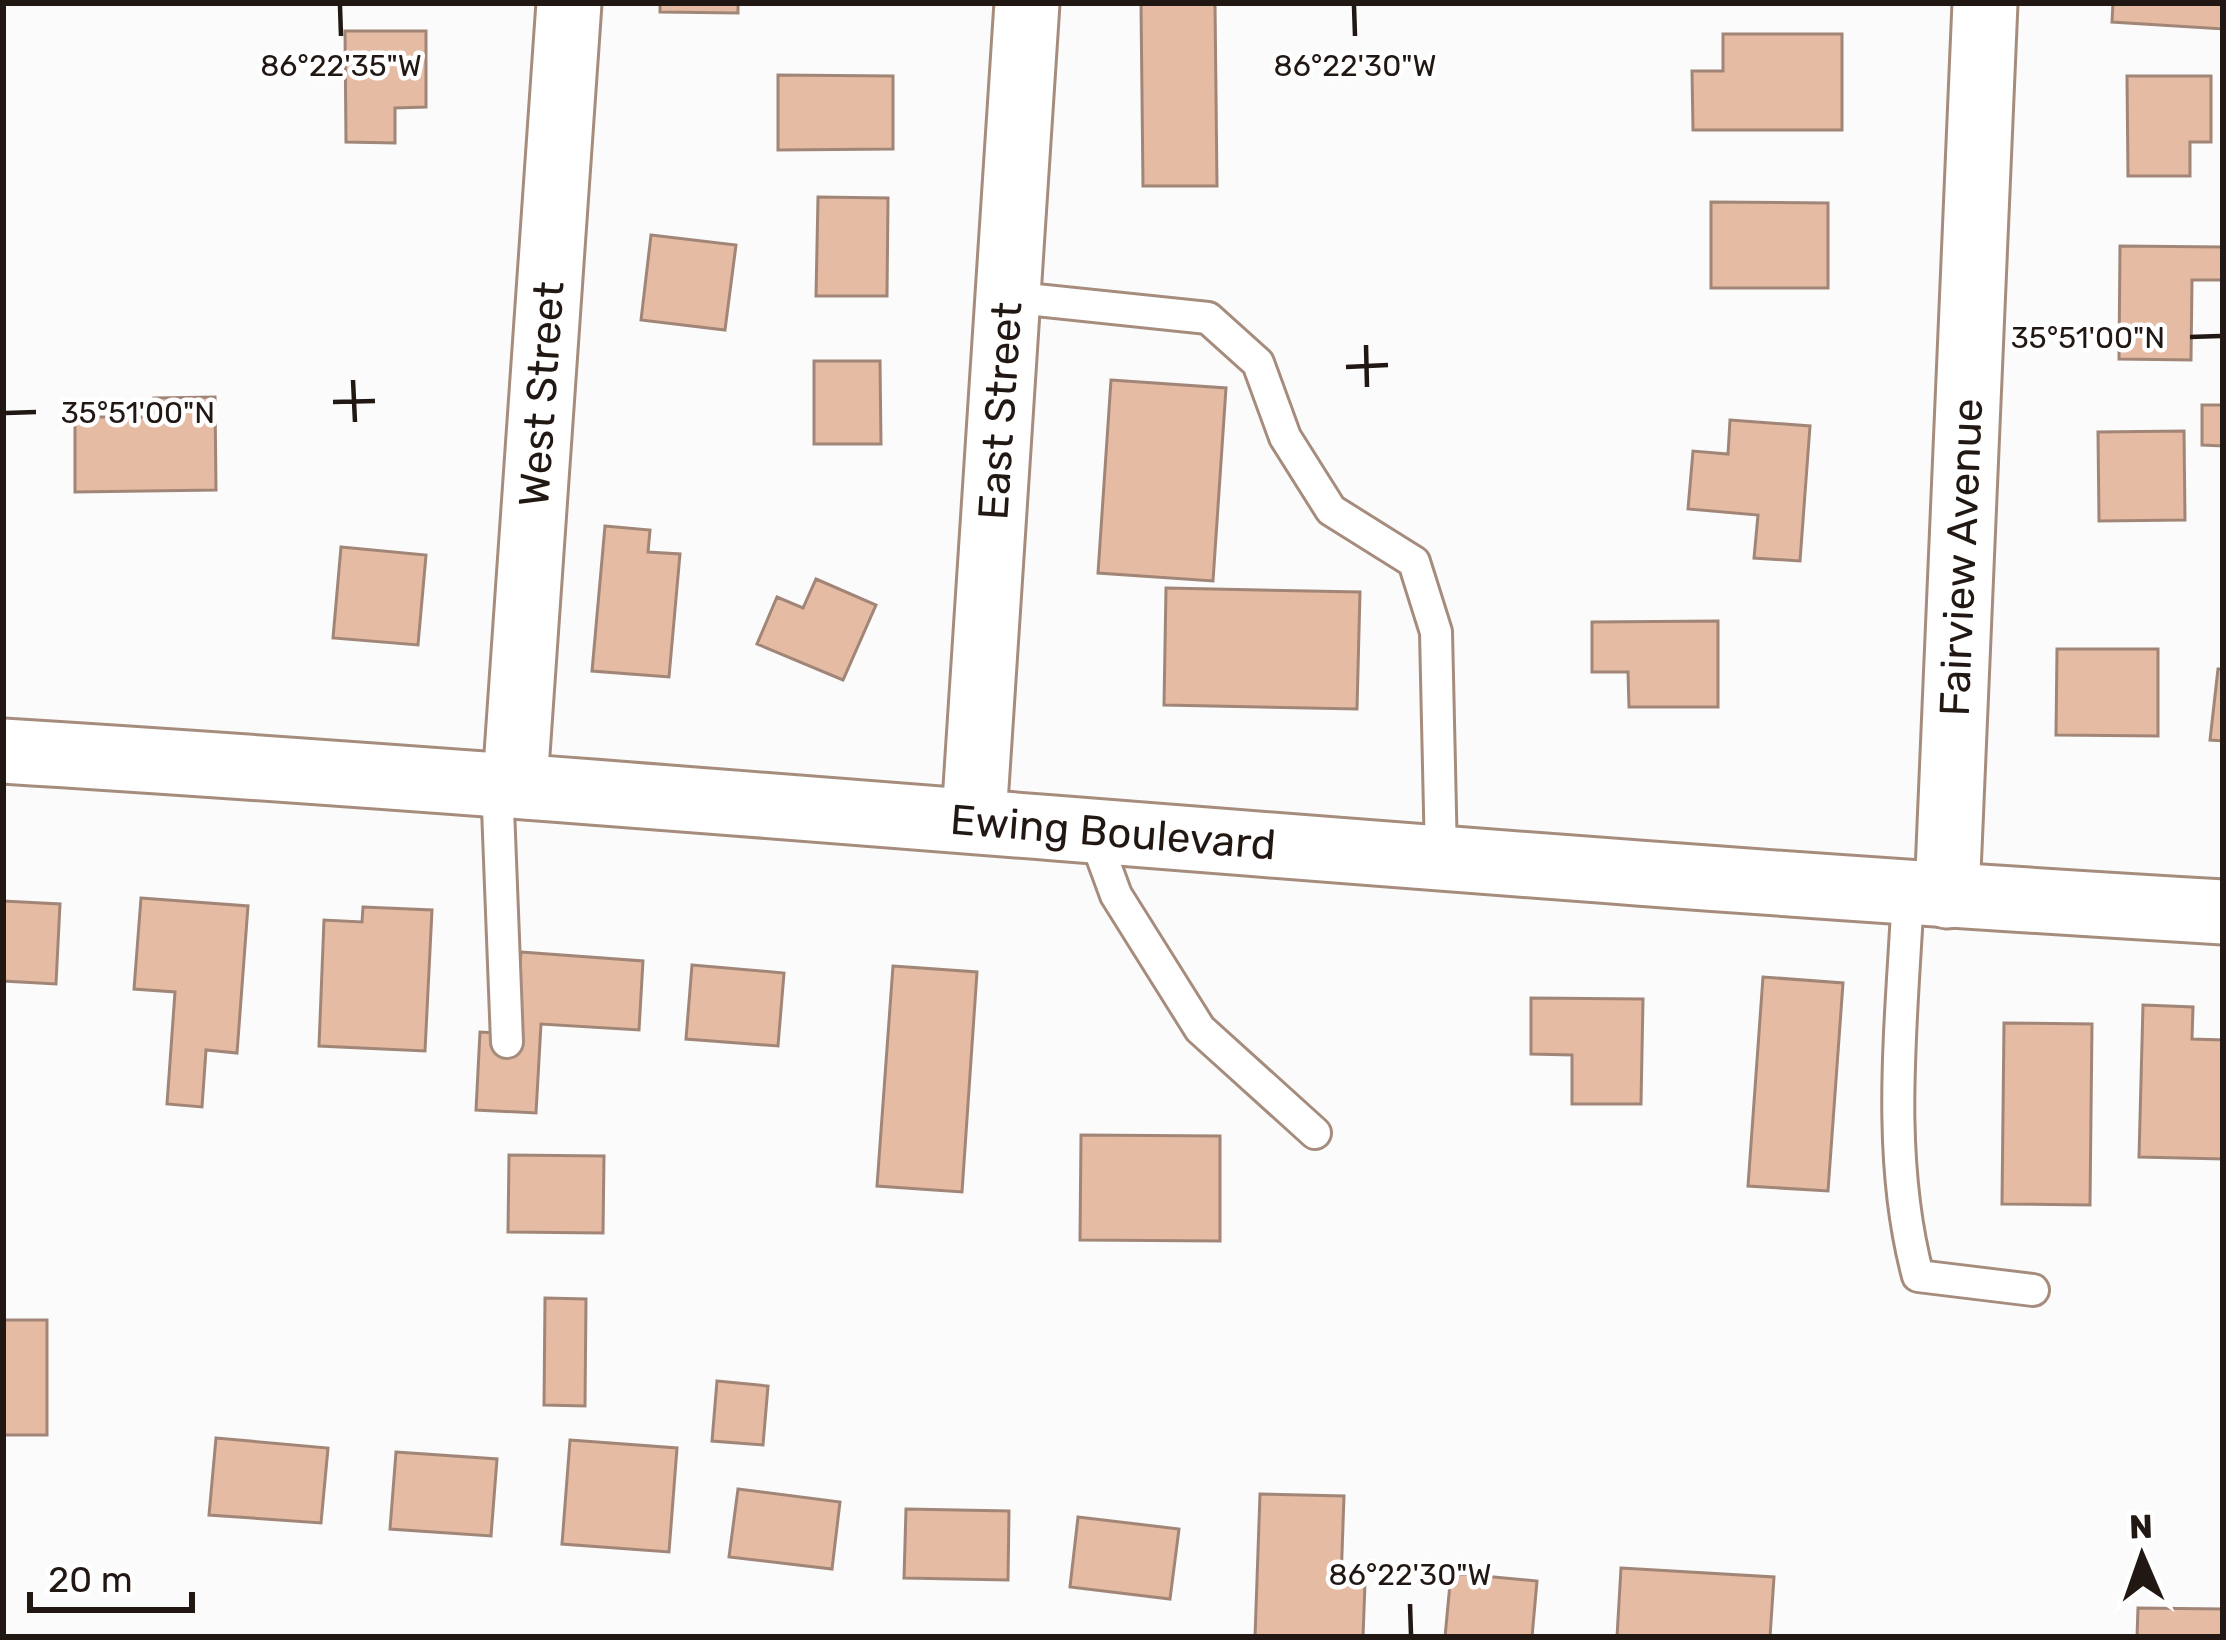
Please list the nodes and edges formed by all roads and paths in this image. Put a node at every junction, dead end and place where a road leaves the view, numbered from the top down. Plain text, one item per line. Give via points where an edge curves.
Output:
1 (568, 3) edge
2 (1027, 3) edge
3 (1984, 3) edge
4 (1008, 297) junction
5 (3, 751) edge
6 (506, 782) junction
7 (974, 818) junction
8 (1091, 827) junction
9 (1441, 856) junction
10 (1928, 895) junction
11 (2223, 912) edge
12 (507, 1042) dead end
13 (1315, 1133) dead end
14 (2033, 1290) dead end

1 - 6 street, West Street
2 - 4 street, East Street
3 - 10 street, Fairview Avenue
4 - 7 street, East Street
4 - 9 lane via 1208,318 1258,363 1285,437 1331,510 1414,562 1436,632
5 - 6 street, Ewing Boulevard
6 - 7 street, Ewing Boulevard
6 - 12 lane
7 - 8 street, Ewing Boulevard
8 - 9 street, Ewing Boulevard
8 - 13 lane via 1116,895 1200,1029
9 - 10 street, Ewing Boulevard
10 - 11 street, Ewing Boulevard
10 - 14 lane via 1899,1066 1902,1196 1918,1276

